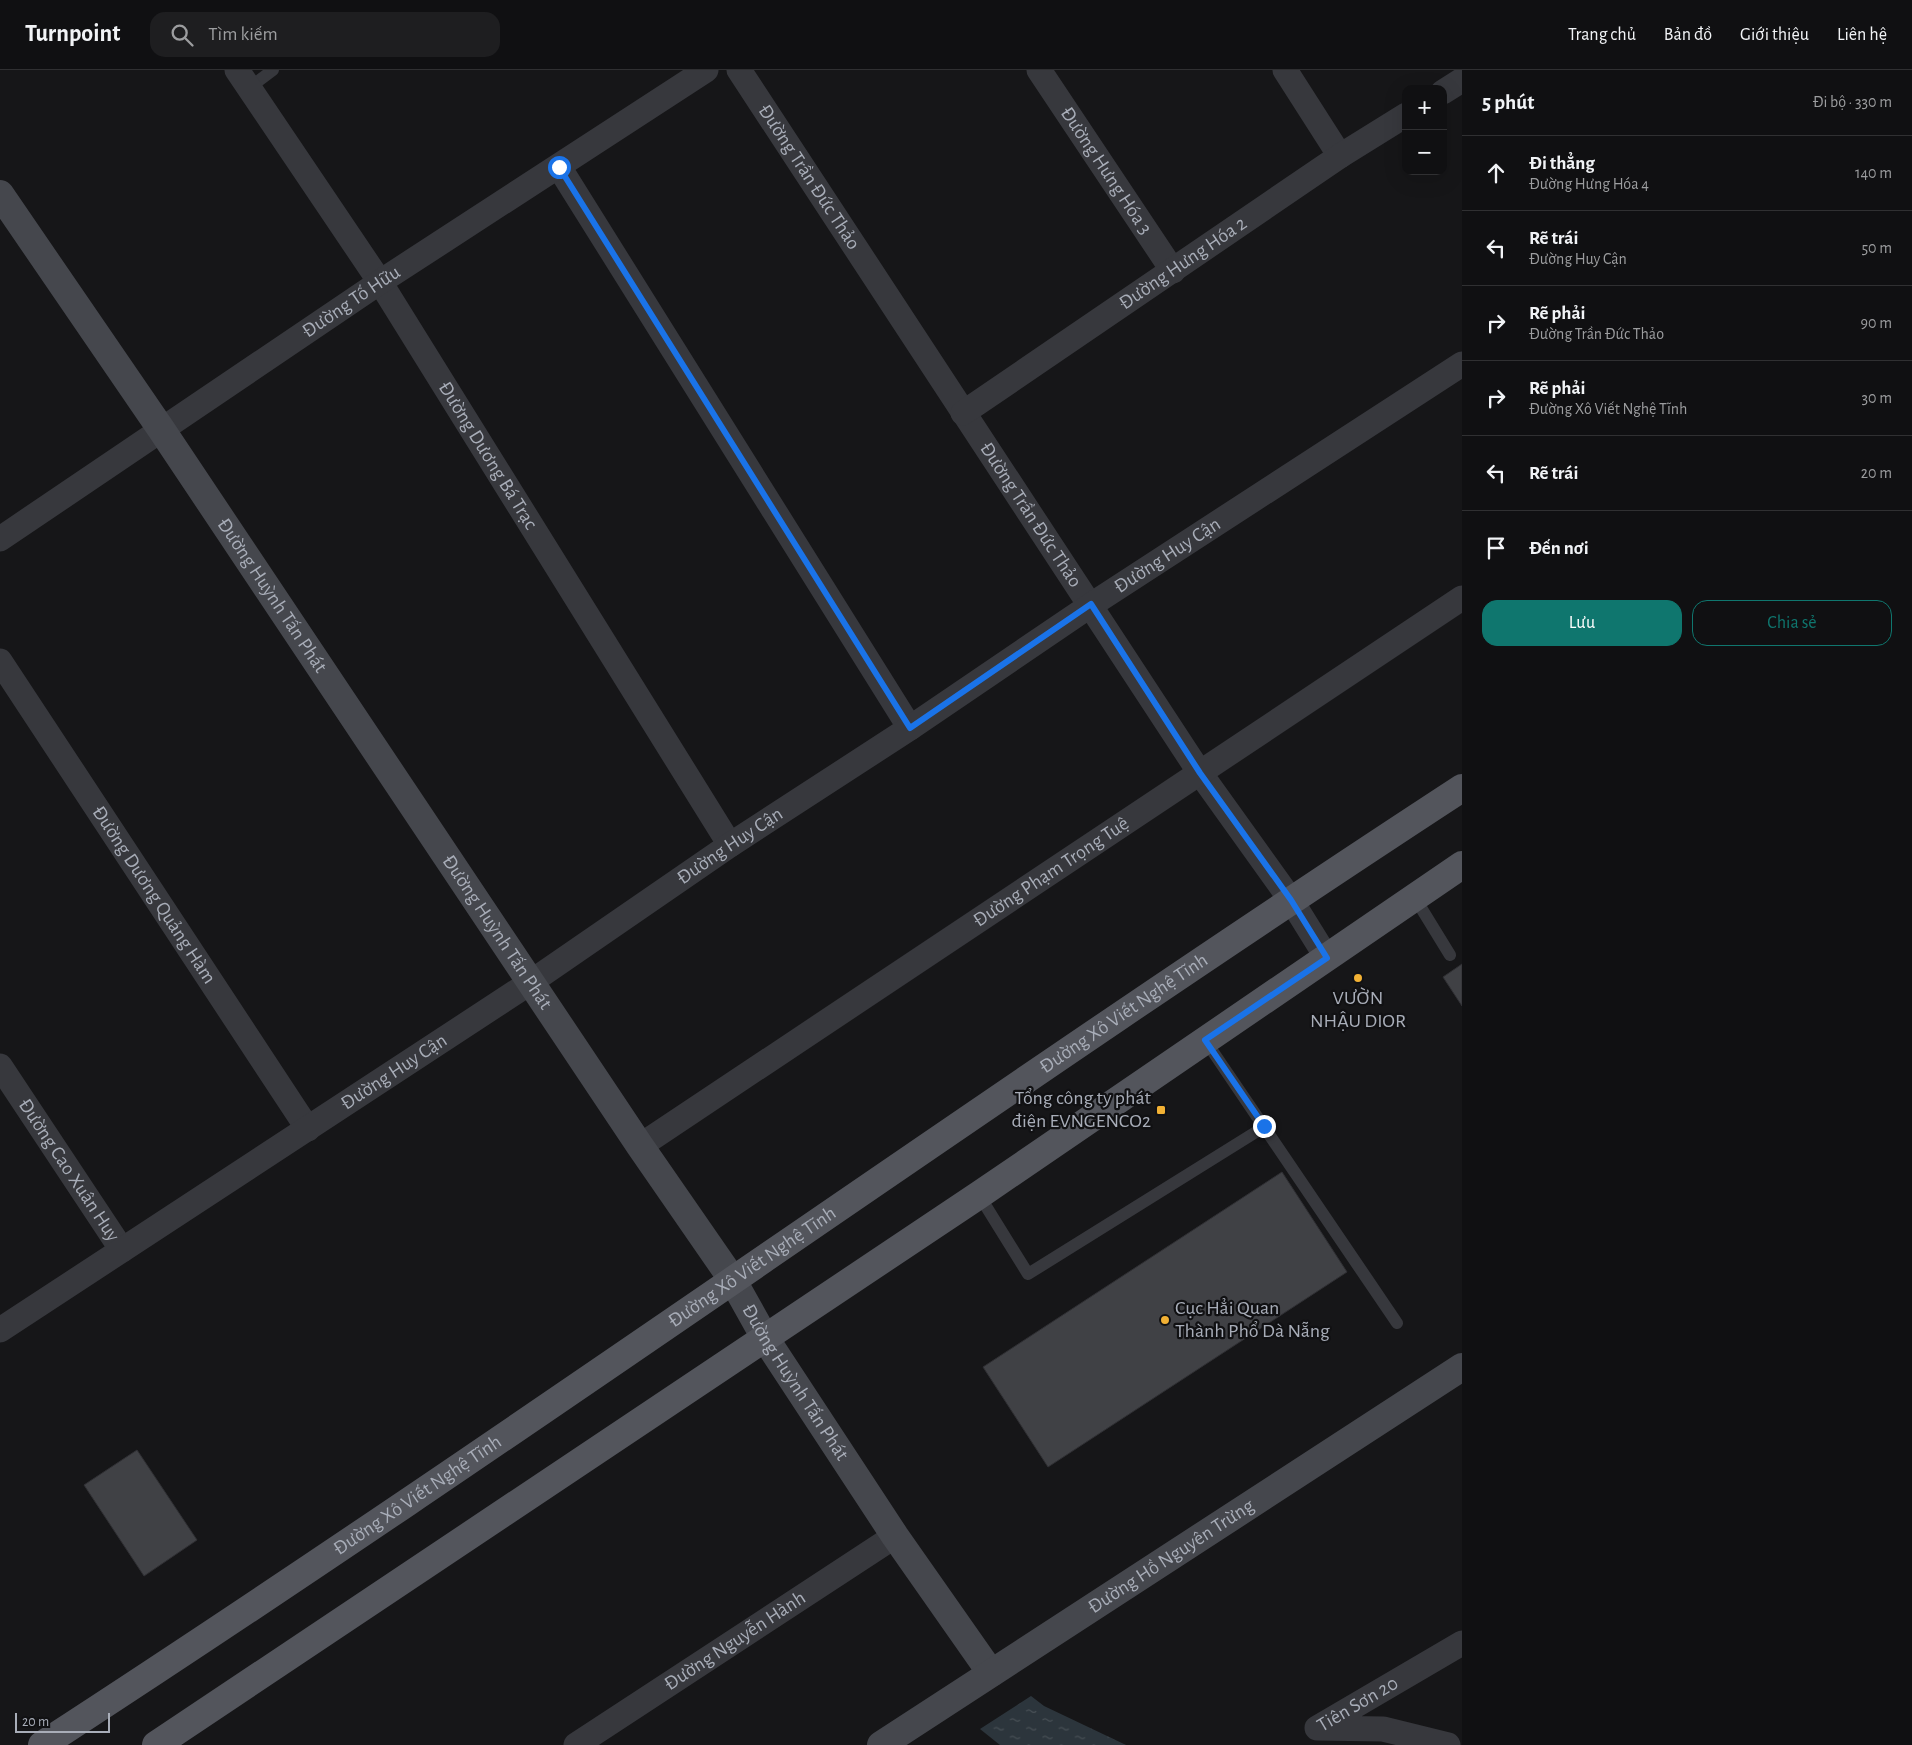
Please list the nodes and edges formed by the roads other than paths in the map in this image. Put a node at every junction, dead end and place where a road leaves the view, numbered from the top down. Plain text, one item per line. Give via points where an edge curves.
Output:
1 (273, 70) edge
2 (706, 70) edge
3 (739, 70) edge
4 (1039, 70) edge
5 (1285, 70) edge
6 (243, 79) edge
7 (1462, 80) edge
8 (1447, 89) edge
9 (1402, 117) edge
10 (1340, 156) junction
11 (559, 167) junction
12 (0, 194) edge
13 (1173, 271) junction
14 (380, 282) junction
15 (1462, 364) edge
16 (963, 413) junction
17 (161, 428) junction
18 (0, 539) edge
19 (1462, 598) edge
20 (1091, 604) junction
21 (0, 661) edge
22 (910, 728) junction
23 (1200, 773) junction
24 (1462, 788) edge
25 (730, 846) junction
26 (1462, 865) edge
27 (1414, 898) junction
28 (1291, 900) junction
29 (1450, 955) dead end
30 (1327, 958) junction
31 (531, 982) junction
32 (1205, 1040) junction
33 (0, 1066) edge
34 (1264, 1126) junction
35 (308, 1129) junction
36 (640, 1146) junction
37 (979, 1195) junction
38 (122, 1250) junction
39 (732, 1279) junction
40 (1398, 1323) dead end
41 (0, 1330) edge
42 (766, 1338) junction
43 (1462, 1367) edge
44 (895, 1536) junction
45 (1462, 1643) edge
46 (991, 1673) junction
47 (42, 1745) edge
48 (156, 1745) edge
49 (576, 1745) edge
50 (881, 1745) edge
51 (1448, 1745) edge

1 - 6 lane
2 - 11 street, Đường Tố Hữu
3 - 16 street, Đường Trần Đức Thảo
4 - 13 street, Đường Hưng Hóa 3
5 - 10 street
6 - 14 street, Đường Dương Bá Trạc
7 - 8 street
9 - 10 street, Đường Hưng Hóa 2
10 - 13 street, Đường Hưng Hóa 2
11 - 14 street, Đường Tố Hữu
11 - 22 street
12 - 17 street, Đường Huỳnh Tấn Phát
13 - 16 street, Đường Hưng Hóa 2
14 - 17 street, Đường Tố Hữu
14 - 25 street, Đường Dương Bá Trạc
15 - 20 street, Đường Huy Cận
16 - 20 street, Đường Trần Đức Thảo
17 - 18 street, Đường Tố Hữu
17 - 31 street, Đường Huỳnh Tấn Phát
19 - 23 street, Đường Phạm Trọng Tuệ
20 - 22 street, Đường Huy Cận
20 - 23 street, Đường Trần Đức Thảo
21 - 35 street, Đường Dương Quảng Hàm
22 - 25 street, Đường Huy Cận
23 - 28 street, Đường Trần Đức Thảo
23 - 36 street, Đường Phạm Trọng Tuệ
24 - 28 main road, Đường Xô Viết Nghệ Tĩnh
25 - 31 street, Đường Huy Cận
26 - 27 main road
27 - 29 lane
27 - 30 main road
28 - 30 street, Đường Trần Đức Thảo
28 - 39 main road, Đường Xô Viết Nghệ Tĩnh
30 - 32 main road
31 - 35 street, Đường Huy Cận
31 - 36 street, Đường Huỳnh Tấn Phát
32 - 34 lane
32 - 37 main road
33 - 38 street, Đường Cao Xuân Huy
34 - 37 lane via 1028,1274
34 - 40 lane
35 - 38 street, Đường Huy Cận
36 - 39 street, Đường Huỳnh Tấn Phát
37 - 42 main road
38 - 41 street, Đường Huy Cận
39 - 42 street, Đường Huỳnh Tấn Phát
39 - 47 main road, Đường Xô Viết Nghệ Tĩnh via 362,1532
42 - 44 street, Đường Huỳnh Tấn Phát
42 - 48 main road
43 - 46 street, Đường Hồ Nguyên Trừng
44 - 46 street, Đường Huỳnh Tấn Phát
44 - 49 street, Đường Nguyễn Hành
45 - 51 street, Tiên Sơn 20 via 1317,1728 1383,1729
46 - 50 street, Đường Hồ Nguyên Trừng

